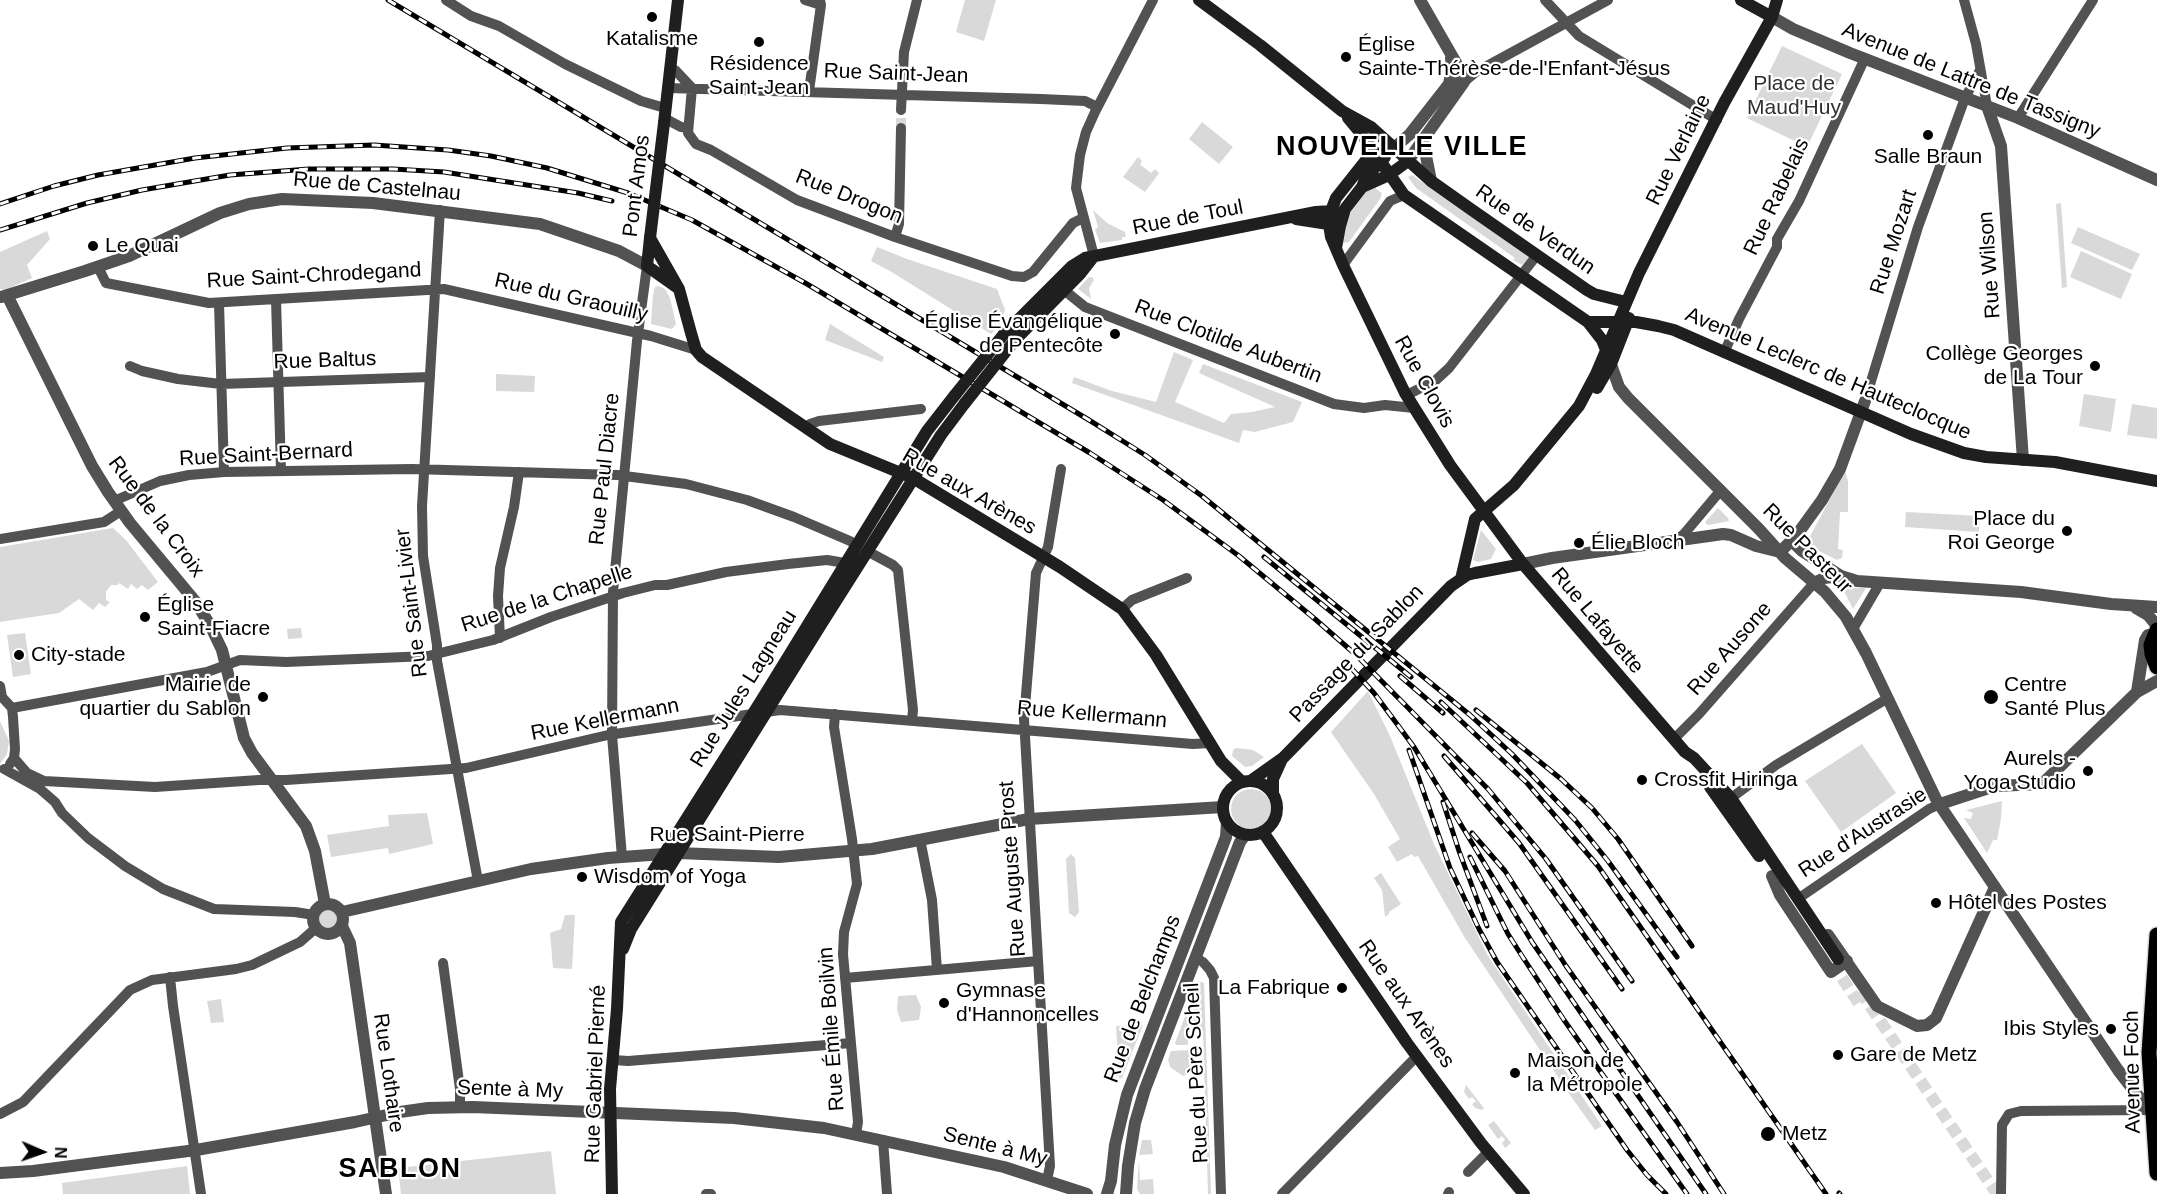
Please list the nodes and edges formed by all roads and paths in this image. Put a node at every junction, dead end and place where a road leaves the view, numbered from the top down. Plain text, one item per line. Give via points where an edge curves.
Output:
1 (446, 0) edge
2 (678, 0) edge
3 (805, 0) edge
4 (917, 0) edge
5 (1153, 0) edge
6 (1199, 0) edge
7 (1420, 0) edge
8 (1545, 0) edge
9 (1608, 0) edge
10 (1741, 0) edge
11 (1777, 0) edge
12 (1965, 0) edge
13 (2093, 0) edge
14 (821, 3) edge
15 (1772, 17) junction
16 (1567, 23) junction
17 (1451, 56) junction
18 (1865, 58) junction
19 (670, 67) junction
20 (1980, 70) junction
21 (1464, 82) junction
22 (1449, 84) junction
23 (668, 88) junction
24 (692, 88) junction
25 (808, 91) junction
26 (902, 94) junction
27 (1965, 98) junction
28 (1988, 106) junction
29 (1097, 107) junction
30 (901, 110) tunnel mouth
31 (1342, 111) junction
32 (664, 116) junction
33 (2018, 118) junction
34 (1717, 120) junction
35 (688, 128) junction
36 (901, 128) tunnel mouth
37 (1423, 141) junction
38 (1394, 148) junction
39 (1378, 159) junction
40 (1408, 161) junction
41 (1389, 175) junction
42 (2157, 180) edge
43 (1431, 181) junction
44 (1362, 187) junction
45 (1404, 195) junction
46 (440, 210) junction
47 (1083, 218) junction
48 (1336, 219) junction
49 (895, 237) junction
50 (650, 238) junction
51 (1537, 255) junction
52 (1094, 256) junction
53 (648, 260) junction
54 (667, 265) junction
55 (1343, 265) junction
56 (98, 267) junction
57 (1521, 277) junction
58 (1060, 286) junction
59 (435, 289) junction
60 (679, 289) junction
61 (3, 296) edge
62 (276, 299) junction
63 (1626, 302) junction
64 (219, 303) junction
65 (1588, 322) junction
66 (1623, 322) junction
67 (639, 333) junction
68 (696, 350) junction
69 (1606, 350) junction
70 (1724, 352) junction
71 (1611, 364) junction
72 (130, 366) dead end
73 (430, 377) junction
74 (278, 382) junction
75 (221, 384) junction
76 (1619, 387) junction
77 (1597, 388) junction
78 (1406, 394) junction
79 (960, 399) junction
80 (1385, 405) junction
81 (1579, 406) junction
82 (1863, 407) junction
83 (1414, 408) junction
84 (921, 409) dead end
85 (807, 429) junction
86 (2023, 460) junction
87 (1061, 469) dead end
88 (424, 470) junction
89 (281, 471) junction
90 (224, 472) junction
91 (519, 472) junction
92 (901, 472) junction
93 (625, 476) junction
94 (913, 478) junction
95 (2157, 481) edge
96 (1721, 490) junction
97 (114, 501) junction
98 (122, 511) junction
99 (1483, 512) junction
100 (0, 539) edge
101 (1792, 541) junction
102 (1674, 542) junction
103 (862, 548) junction
104 (1780, 552) junction
105 (1044, 557) junction
106 (846, 563) junction
107 (1523, 564) junction
108 (1840, 576) junction
109 (1187, 578) dead end
110 (1461, 579) junction
111 (1857, 582) junction
112 (1814, 583) junction
113 (1880, 583) junction
114 (1825, 592) junction
115 (613, 597) junction
116 (2132, 606) junction
117 (2157, 607) edge
118 (1122, 609) junction
119 (2157, 628) edge
120 (1853, 629) junction
121 (500, 638) junction
122 (437, 653) junction
123 (227, 665) junction
124 (2157, 667) edge
125 (2157, 681) edge
126 (0, 686) edge
127 (2137, 692) junction
128 (1888, 698) junction
129 (12, 708) junction
130 (767, 711) junction
131 (835, 714) junction
132 (752, 715) junction
133 (912, 720) junction
134 (1024, 729) junction
135 (612, 735) junction
136 (1674, 740) junction
137 (1211, 743) junction
138 (14, 758) junction
139 (1283, 758) junction
140 (1221, 761) junction
141 (457, 769) junction
142 (2, 770) edge
143 (272, 779) junction
144 (1247, 781) junction
145 (73, 783) junction
146 (42, 785) junction
147 (1230, 789) junction
148 (1273, 792) junction
149 (1725, 798) junction
150 (1940, 804) junction
151 (1223, 807) junction
152 (62, 813) junction
153 (1029, 819) junction
154 (1227, 822) junction
155 (1750, 826) junction
156 (1263, 832) junction
157 (1245, 835) junction
158 (920, 839) junction
159 (854, 850) junction
160 (678, 853) junction
161 (663, 854) junction
162 (621, 856) junction
163 (478, 881) junction
164 (1995, 888) junction
165 (1802, 896) junction
166 (325, 904) junction
167 (342, 912) junction
168 (315, 921) junction
169 (337, 930) junction
170 (2157, 935) edge
171 (1181, 952) junction
172 (620, 955) junction
173 (1196, 958) junction
174 (1038, 961) junction
175 (443, 963) dead end
176 (1837, 964) junction
177 (937, 970) junction
178 (170, 977) junction
179 (845, 978) junction
180 (2153, 1035) edge
181 (851, 1043) junction
182 (1417, 1056) junction
183 (614, 1060) junction
184 (1138, 1065) junction
185 (1152, 1070) junction
186 (460, 1107) junction
187 (2156, 1110) edge
188 (610, 1112) junction
189 (0, 1114) edge
190 (375, 1117) junction
191 (856, 1134) junction
192 (883, 1140) junction
193 (195, 1150) junction
194 (1488, 1152) junction
195 (1468, 1172) dead end
196 (0, 1173) edge
197 (2157, 1173) edge
198 (1047, 1180) junction
199 (2003, 1191) edge
200 (1518, 1192) edge
201 (201, 1194) edge
202 (386, 1194) edge
203 (612, 1194) edge
204 (706, 1194) edge
205 (711, 1194) edge
206 (887, 1194) edge
207 (1087, 1194) edge
208 (1107, 1194) edge
209 (1126, 1194) edge
210 (1221, 1194) edge
211 (1282, 1194) edge

1 - 32 street, Rue Drogon via 641,100
2 - 19 main road, Pont Amos
3 - 14 street
4 - 26 street via 904,52
5 - 29 street
6 - 31 main road, Rue de Verdun
7 - 17 street
8 - 16 street
9 - 16 street
10 - 15 main road
11 - 15 main road, Rue Verlaine
12 - 20 street
13 - 33 street
14 - 25 street
15 - 18 street, Avenue de Lattre de Tassigny
15 - 34 main road, Rue Verlaine
16 - 21 street
16 - 34 street via 1579,36
17 - 21 street
17 - 22 street
18 - 27 street, Avenue de Lattre de Tassigny
18 - 70 street, Rue Rabelais
19 - 23 main road, Pont Amos
19 - 24 street
20 - 27 street, Rue Mozart
20 - 28 street
21 - 22 street
21 - 37 street
22 - 38 street via 1410,134
23 - 24 street, Rue Saint-Jean
23 - 32 main road, Pont Amos
24 - 25 street, Rue Saint-Jean
24 - 35 street
25 - 26 street, Rue Saint-Jean
26 - 29 street, Rue Saint-Jean via 1079,100
26 - 30 street
27 - 28 street, Avenue de Lattre de Tassigny
27 - 82 street, Rue Mozart via 1918,227
28 - 33 street, Avenue de Lattre de Tassigny
28 - 86 street, Rue Wilson via 2001,147
29 - 47 street via 1086,132 1077,173
31 - 38 main road, Rue de Verdun via 1371,127
31 - 39 main road, Rue de Verdun
32 - 35 street, Rue Drogon
32 - 50 main road, Pont Amos, bridge
33 - 42 street, Avenue de Lattre de Tassigny
34 - 63 main road, Rue Verlaine
35 - 49 street, Rue Drogon via 696,144 797,200
36 - 49 street via 899,224
37 - 40 street
37 - 43 street
38 - 39 main road
38 - 40 main road, Rue de Verdun
39 - 41 main road, Rue de Verdun
39 - 44 main road
39 - 48 main road via 1367,159 1336,198
40 - 41 main road
40 - 43 main road, Rue de Verdun
41 - 44 main road
41 - 45 main road, Rue de Verdun
43 - 51 main road, Rue de Verdun
44 - 48 main road
45 - 55 street via 1390,201
45 - 57 main road, Rue de Verdun
46 - 53 street, Rue de Castelnau via 540,224
46 - 56 street, Rue de Castelnau via 344,201 266,201 220,213
46 - 59 street, Rue Saint-Livier
47 - 49 street, Rue Drogon via 1073,223 1033,272 1024,277
47 - 52 street
48 - 52 main road, Rue de Toul via 1299,215
48 - 55 main road, Rue Clovis via 1336,249
50 - 53 main road, Pont Amos
50 - 54 main road
51 - 57 street, Rue Clotilde Aubertin
51 - 63 main road, Rue de Verdun via 1594,294
52 - 58 main road
53 - 54 main road
53 - 60 main road
53 - 67 street, Rue Paul Diacre
54 - 60 main road
55 - 78 main road, Rue Clovis
56 - 61 street, Rue de Castelnau
56 - 64 street, Rue Saint-Chrodegand via 106,283
57 - 65 main road, Rue de Verdun
57 - 78 street, Rue Clotilde Aubertin via 1449,368 1436,380
58 - 79 main road, bridge via 1010,337
58 - 80 street, Rue Clotilde Aubertin via 1085,308 1334,404 1364,408
59 - 62 street, Rue Saint-Chrodegand
59 - 67 street, Rue du Graouilly
59 - 73 street, Rue Saint-Livier
60 - 68 main road
61 - 97 street, Rue de la Croix
62 - 64 street, Rue Saint-Chrodegand
62 - 74 street
63 - 66 main road via 1629,312
64 - 75 street
65 - 66 main road
65 - 69 main road, Rue de Verdun
66 - 69 main road
66 - 70 main road, Avenue Leclerc de Hauteclocque via 1674,330
66 - 71 main road
67 - 68 street, Rue du Graouilly
67 - 93 street, Rue Paul Diacre
68 - 85 main road, Rue aux Arènes
69 - 71 street, Rue Pasteur
69 - 81 main road
70 - 82 main road, Avenue Leclerc de Hauteclocque
71 - 76 street, Rue Pasteur
71 - 77 main road
72 - 75 street, Rue Baltus via 178,379
73 - 74 street, Rue Baltus
73 - 88 street, Rue Saint-Livier
74 - 75 street, Rue Baltus
74 - 89 street
75 - 90 street
76 - 77 street
76 - 96 street, Rue Pasteur
77 - 81 street
78 - 80 street, Rue Clotilde Aubertin
78 - 83 main road, Rue Clovis
79 - 92 main road via 927,431
79 - 94 main road
80 - 83 street, Rue Clotilde Aubertin
81 - 99 main road via 1514,485
82 - 86 main road, Avenue Leclerc de Hauteclocque via 1911,434 1964,453
82 - 101 street via 1840,469
83 - 99 main road, Rue Clovis
84 - 85 street via 819,421
85 - 92 main road, Rue aux Arènes via 835,447
86 - 95 main road, Avenue Leclerc de Hauteclocque
87 - 105 street, Rue Auguste Prost
88 - 89 street, Rue Saint-Bernard
88 - 91 street, Rue Saint-Bernard
88 - 122 street, Rue Saint-Livier via 423,556
89 - 90 street, Rue Saint-Bernard
90 - 97 street, Rue Saint-Bernard via 160,481
91 - 93 street, Rue Saint-Bernard
91 - 121 street via 499,577
92 - 94 main road, Rue aux Arènes
92 - 103 main road
93 - 103 street, Rue Saint-Bernard via 686,484 747,500
93 - 115 street, Rue Paul Diacre
94 - 103 main road
94 - 105 main road, Rue aux Arènes
96 - 102 street
96 - 104 street, Rue Pasteur
97 - 98 street, Rue de la Croix
98 - 100 street via 104,522
98 - 123 street, Rue de la Croix via 195,602
99 - 107 main road, Rue Lafayette
99 - 110 main road via 1473,524
101 - 104 street
101 - 108 street
102 - 104 street via 1731,535
102 - 107 street
103 - 106 main road, Rue Jules Lagneau
103 - 130 main road, Rue Jules Lagneau
103 - 133 street, Rue Saint-Bernard via 898,570
104 - 112 street, Rue Pasteur
105 - 118 main road, Rue aux Arènes
105 - 134 street, Rue Auguste Prost via 1036,573
106 - 115 street, Rue de la Chapelle via 827,560 726,572
106 - 132 main road, Rue Jules Lagneau
107 - 110 main road, Passage du Sablon
107 - 136 main road, Rue Lafayette
108 - 111 street
108 - 112 street
109 - 118 street via 1131,600
110 - 139 main road, Passage du Sablon
111 - 113 street
111 - 114 street
112 - 114 street, Rue Pasteur
112 - 136 street, Rue Ausone
113 - 116 street via 2032,593
113 - 120 street
114 - 120 street, Rue Pasteur
115 - 121 street, Rue de la Chapelle
115 - 135 street, Rue Paul Diacre
116 - 117 street
116 - 119 street via 2148,615
118 - 137 main road, Rue aux Arènes
119 - 124 main road via 2151,645
119 - 127 street via 2145,640
120 - 128 street, Rue Pasteur
121 - 122 street, Rue de la Chapelle
122 - 123 street, Rue de la Chapelle via 321,661 240,660
122 - 141 street, Rue Saint-Livier
123 - 129 street, Rue de la Chapelle
123 - 143 street, Rue de la Croix via 244,738
125 - 127 street, Rue d'Austrasie
126 - 129 street via 2,697
127 - 150 street, Rue d'Austrasie via 2048,780 2037,785 1995,786
128 - 149 street
128 - 150 street, Rue Pasteur
129 - 138 street
130 - 131 street, Rue Kellermann
130 - 132 street, Rue Kellermann
130 - 160 main road, Rue Jules Lagneau
131 - 133 street, Rue Kellermann
131 - 159 street, Rue Émile Boilvin
132 - 135 street, Rue Kellermann
132 - 161 main road, Rue Jules Lagneau
133 - 134 street, Rue Kellermann
134 - 137 street, Rue Kellermann
134 - 153 street, Rue Auguste Prost
135 - 141 street, Rue Kellermann
135 - 162 street, Rue Paul Diacre
136 - 149 main road, Rue Lafayette via 1689,762
137 - 140 main road, Rue aux Arènes
138 - 142 street
138 - 146 street
139 - 144 main road, Passage du Sablon
139 - 148 main road, Passage du Sablon via 1273,779
140 - 144 main road, Rue aux Arènes
140 - 147 main road, Rue aux Arènes
141 - 143 street, Rue Kellermann
141 - 163 street, Rue Saint-Livier
142 - 146 street
143 - 145 street, Rue Kellermann via 154,787
143 - 166 street, Rue de la Croix via 306,826
144 - 147 main road
144 - 148 main road via 1260,782
145 - 146 street, Rue Kellermann
145 - 152 street via 60,793
146 - 152 street
147 - 151 main road
148 - 156 main road via 1277,815
149 - 155 main road, Rue Lafayette
149 - 176 main road, Rue Lafayette via 1772,876
150 - 164 street, Rue Pasteur
150 - 165 street, Rue d'Austrasie
151 - 153 street, Rue Saint-Pierre
151 - 154 main road
152 - 168 street via 125,866 201,905 227,911 295,912
153 - 158 street, Rue Saint-Pierre
153 - 174 street, Rue Auguste Prost
154 - 157 main road
154 - 171 street, Rue de Belchamps via 1226,837
155 - 165 street, Rue Lafayette
155 - 176 main road, Rue Lafayette
156 - 157 main road
156 - 182 main road, Rue aux Arènes
157 - 173 street, Rue de Belchamps
158 - 159 street, Rue Saint-Pierre
158 - 177 street via 932,900
159 - 160 street, Rue Saint-Pierre via 770,858
159 - 179 street, Rue Émile Boilvin via 857,884 843,943
160 - 161 street, Rue Saint-Pierre
160 - 172 main road, Rue Gabriel Pierné via 631,929
161 - 162 street, Rue Saint-Pierre
161 - 172 main road, Rue Gabriel Pierné via 621,922
162 - 163 street, Rue Saint-Pierre
163 - 167 street, Rue Saint-Pierre
164 - 176 street via 1935,1018 1927,1025 1917,1026 1877,1006
164 - 187 street via 2118,1070 2138,1096
165 - 176 street, Rue Lafayette
166 - 167 street
166 - 168 street via 320,906
167 - 169 street via 343,922
168 - 169 street via 325,933
168 - 178 street via 300,942 252,964
169 - 190 street, Rue Lothaire via 352,957
170 - 180 main road, Avenue Foch
171 - 173 street
171 - 184 street, Rue de Belchamps
172 - 183 main road, Rue Gabriel Pierné
173 - 185 street, Rue de Belchamps
173 - 210 street, Rue du Père Scheil via 1214,978
174 - 177 street
174 - 198 street, Rue Auguste Prost via 1050,1166
175 - 186 street
177 - 179 street
178 - 189 street via 130,990 23,1102
178 - 193 street
179 - 181 street, Rue Émile Boilvin
180 - 187 main road, Avenue Foch via 2149,1053
181 - 183 street
181 - 191 street, Rue Émile Boilvin
182 - 194 main road, Rue aux Arènes
182 - 211 street
183 - 188 main road, Rue Gabriel Pierné
184 - 185 street
184 - 208 street, Rue de Belchamps via 1121,1117
185 - 209 street, Rue de Belchamps via 1135,1123
186 - 188 street, Sente à My
186 - 190 street, Sente à My
187 - 197 main road, Avenue Foch
187 - 199 street via 2009,1114 2002,1125
188 - 191 street, Sente à My via 761,1120
188 - 203 main road, Rue Gabriel Pierné
190 - 193 street, Sente à My
190 - 202 street, Rue Lothaire
191 - 192 street, Sente à My
192 - 198 street, Sente à My
192 - 206 street
193 - 196 street, Sente à My
193 - 201 street
194 - 195 street
194 - 200 main road, Rue aux Arènes
198 - 207 street, Sente à My
204 - 205 street

